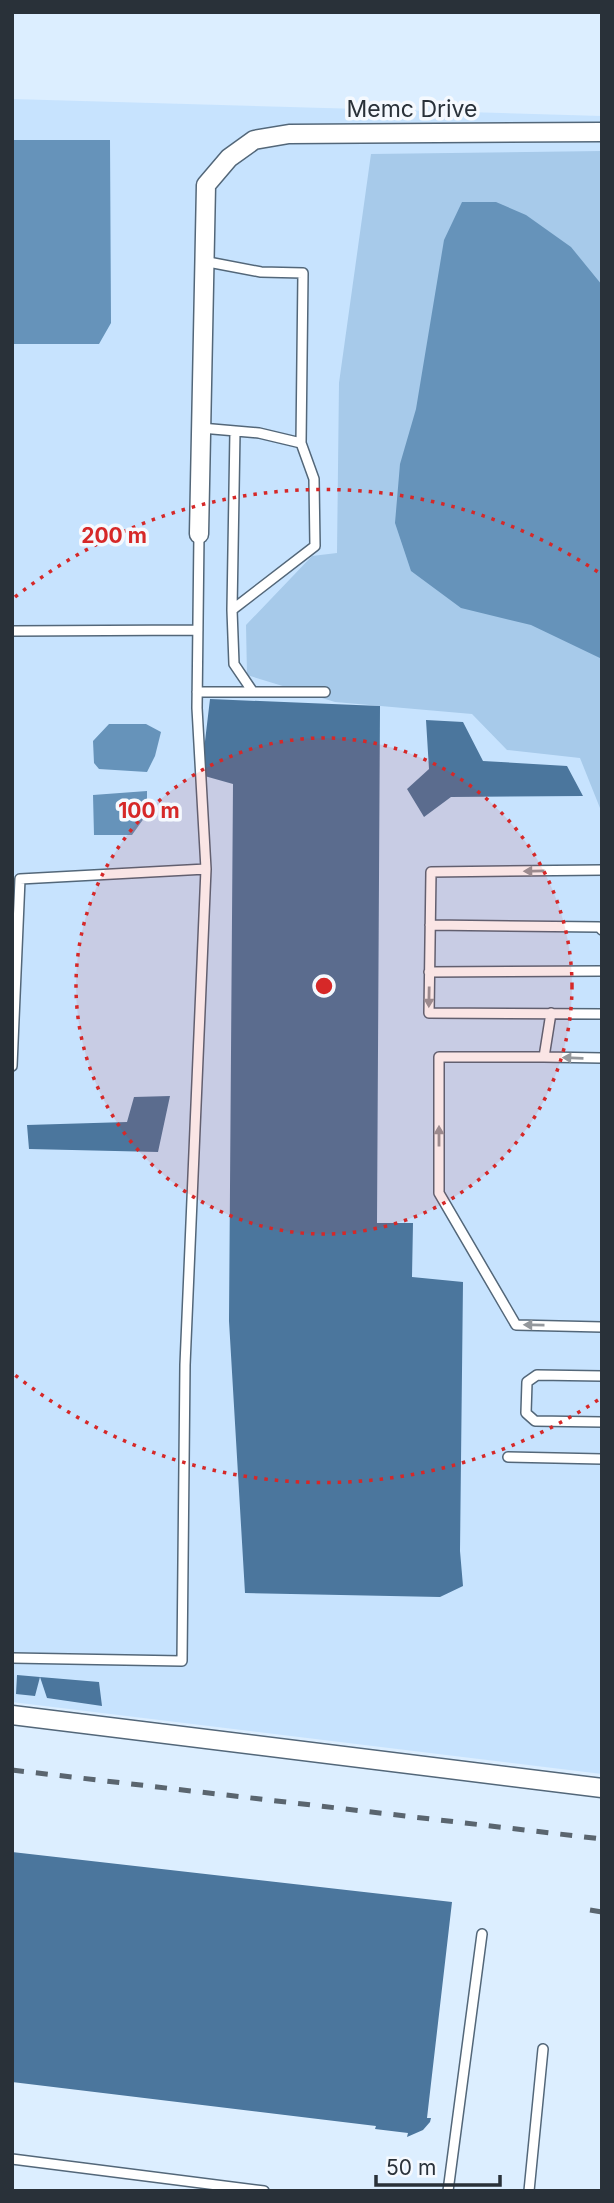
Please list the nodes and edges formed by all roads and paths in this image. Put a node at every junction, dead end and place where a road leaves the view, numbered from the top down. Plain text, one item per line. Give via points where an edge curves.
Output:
1 (602, 132) edge
2 (203, 261) junction
3 (201, 428) junction
4 (234, 431) junction
5 (302, 443) junction
6 (199, 534) joint
7 (232, 610) junction
8 (14, 631) dead end
9 (198, 631) junction
10 (197, 692) junction
11 (253, 692) junction
12 (325, 692) dead end
13 (206, 869) junction
14 (602, 870) edge
15 (16, 886) edge
16 (430, 925) junction
17 (602, 930) edge
18 (602, 971) edge
19 (429, 972) junction
20 (551, 1013) junction
21 (602, 1014) edge
22 (544, 1057) junction
23 (602, 1058) edge
24 (12, 1066) edge
25 (602, 1327) edge
26 (602, 1376) edge
27 (602, 1422) edge
28 (508, 1457) dead end
29 (602, 1459) edge
30 (12, 1658) edge
31 (12, 1715) edge
32 (602, 1788) edge
33 (482, 1934) dead end
34 (543, 2049) dead end
35 (12, 2159) edge
36 (264, 2191) edge
37 (448, 2191) edge
38 (529, 2191) edge

1 - 2 street, Memc Drive via 289,134 254,140 229,158 206,185
2 - 3 street, Memc Drive
2 - 5 lane via 261,272 303,273
3 - 4 lane
3 - 6 street, Memc Drive
4 - 5 lane
4 - 7 lane
5 - 7 lane via 314,479 315,546
6 - 9 lane
7 - 11 lane via 234,664
8 - 9 lane
9 - 10 lane
10 - 11 lane
10 - 13 lane
11 - 12 lane
13 - 15 lane via 20,879
13 - 30 lane via 185,1365 182,1661
14 -> 16 lane via 431,872
15 - 24 lane
16 - 17 lane
16 - 19 lane
18 - 19 lane
19 -> 20 lane via 429,1013
20 - 21 lane
20 - 22 lane
23 -> 22 lane
25 -> 22 lane via 516,1325 439,1193 439,1057
26 - 27 lane via 537,1375 527,1382 526,1413 535,1421
28 - 29 lane
31 - 32 street
33 - 37 lane
34 - 38 lane
35 - 36 lane

